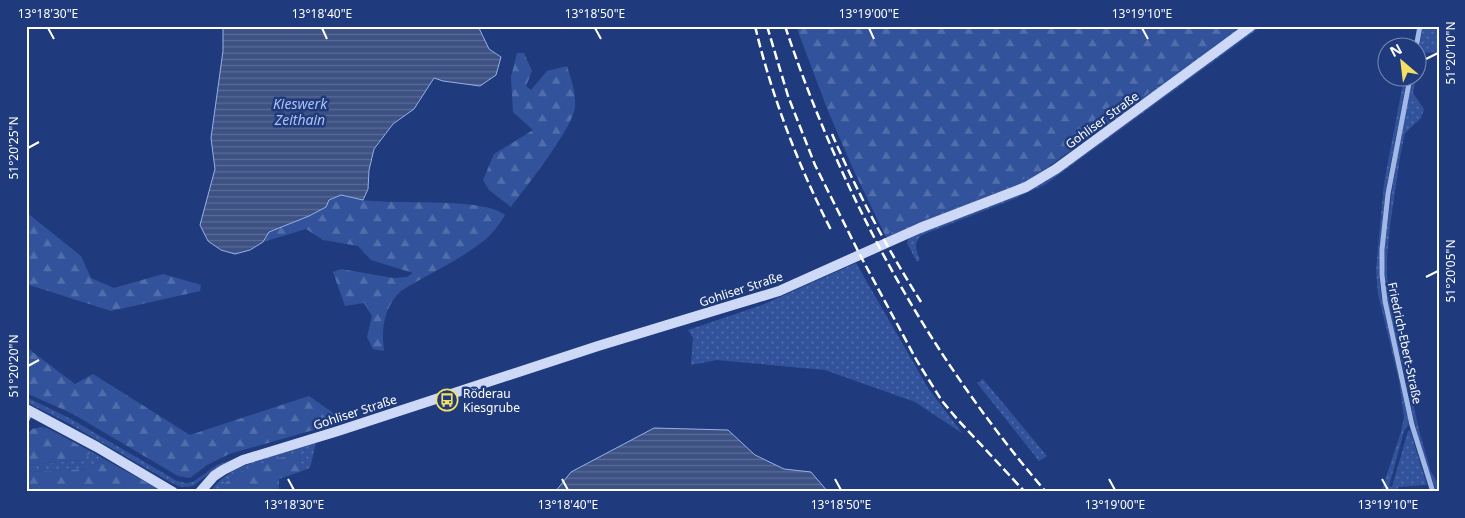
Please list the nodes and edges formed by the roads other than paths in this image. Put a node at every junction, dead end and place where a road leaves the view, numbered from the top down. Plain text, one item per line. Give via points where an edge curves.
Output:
1 (1251, 26) edge
2 (1408, 88) edge
3 (29, 410) edge
4 (26, 422) edge
5 (173, 492) edge
6 (200, 492) edge
7 (1433, 492) edge

1 - 6 main road, Gohliser Straße via 1056,169 1019,190 914,230 779,291 243,460 218,473
2 - 7 street, Friedrich-Ebert-Straße via 1388,194 1382,275 1412,425
3 - 4 street
3 - 5 main road

